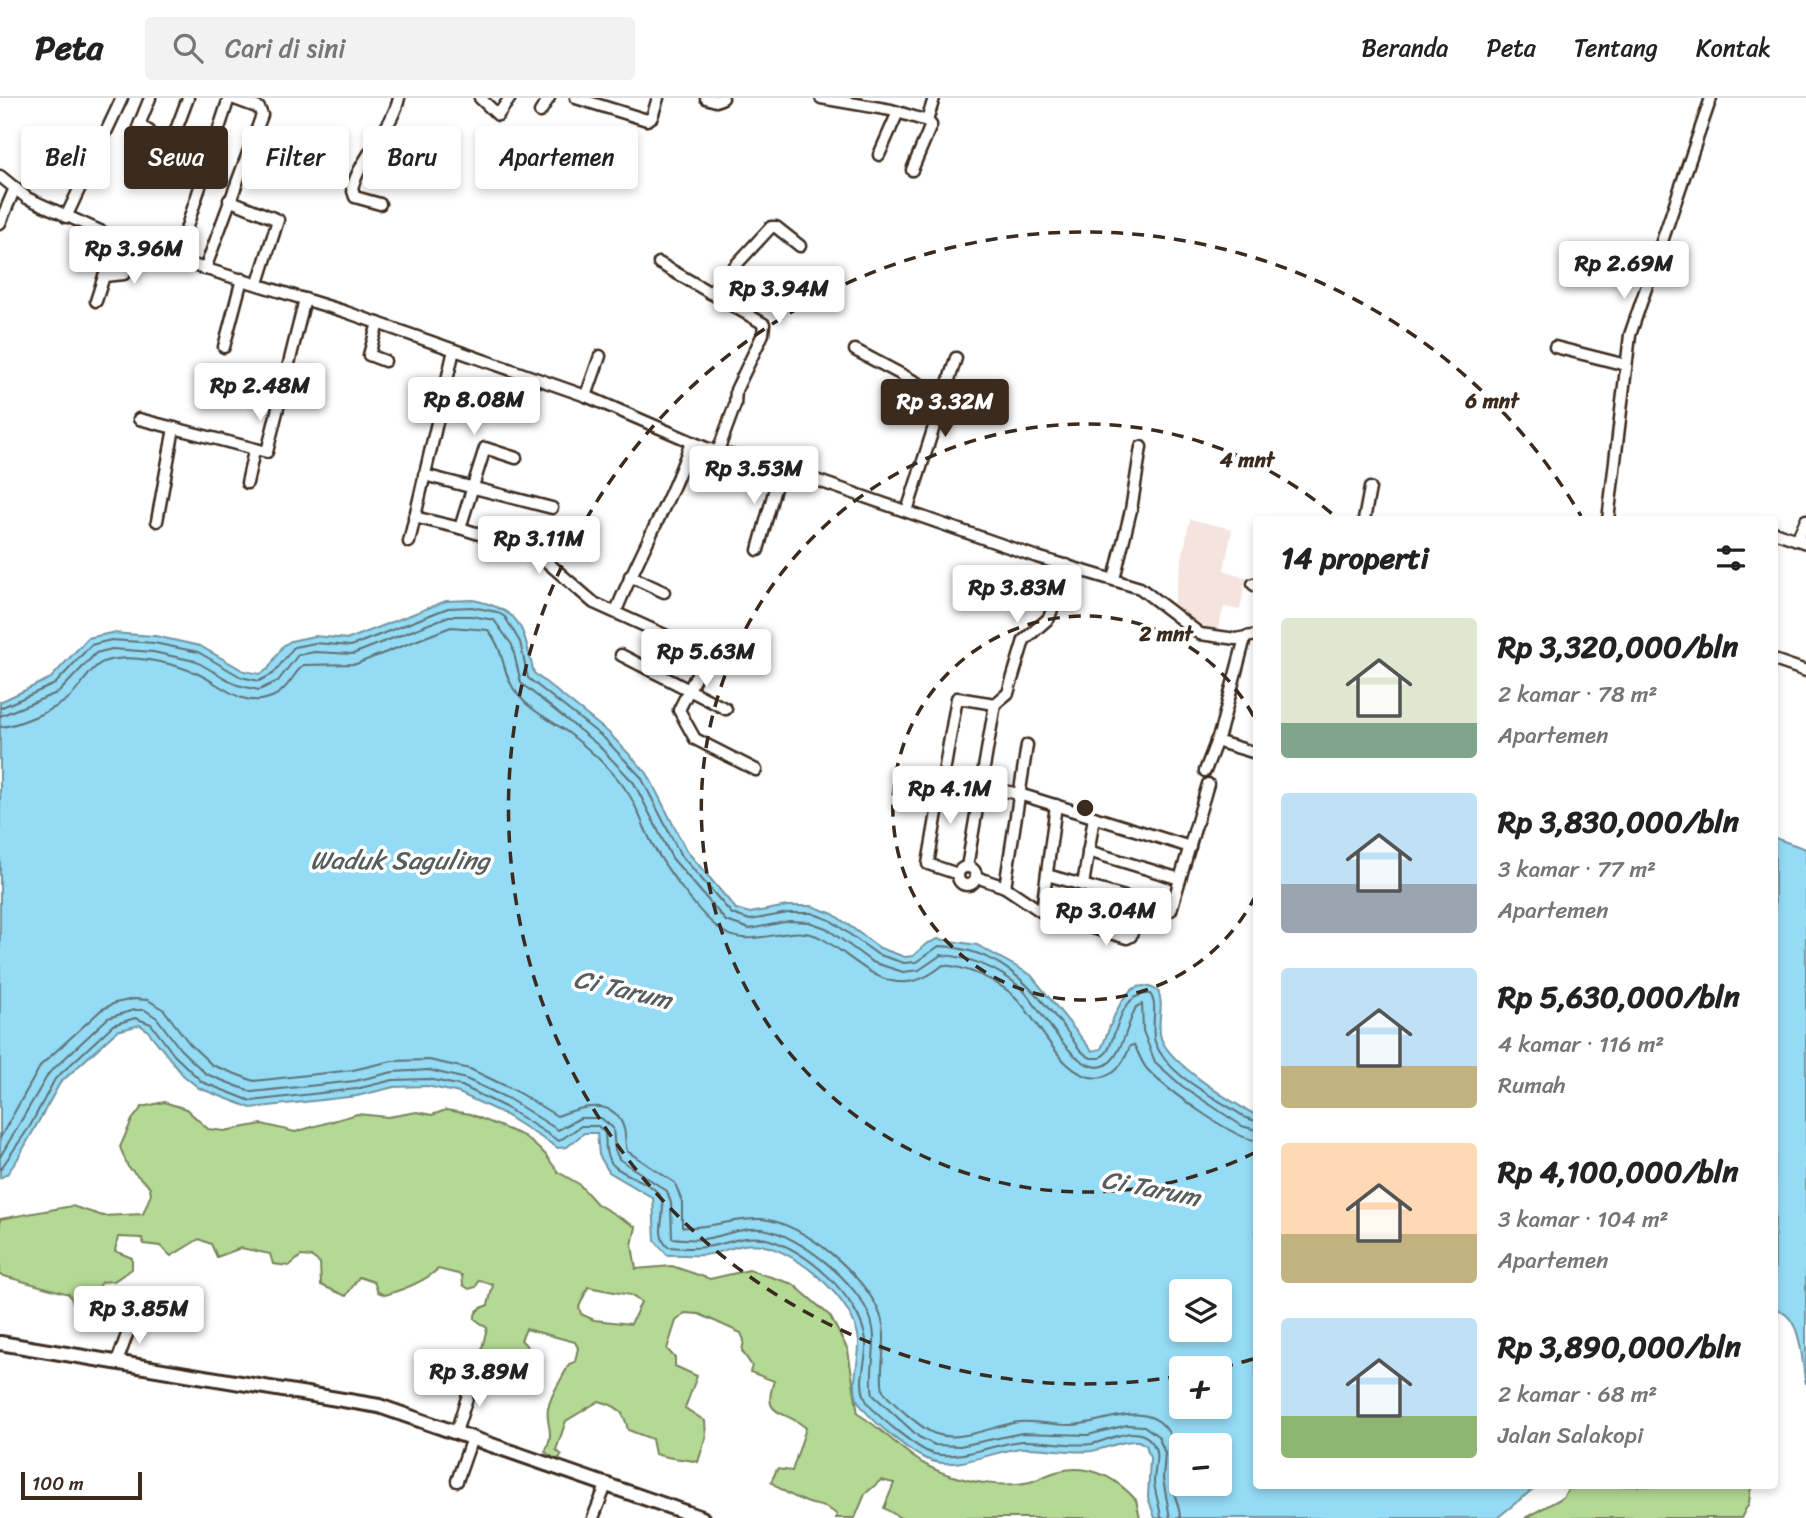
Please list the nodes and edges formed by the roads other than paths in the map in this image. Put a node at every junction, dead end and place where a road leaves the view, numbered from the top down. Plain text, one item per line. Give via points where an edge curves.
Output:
1 (122, 98) edge
2 (150, 98) edge
3 (188, 98) edge
4 (231, 98) edge
5 (399, 98) edge
6 (480, 98) edge
7 (510, 98) edge
8 (550, 98) edge
9 (576, 98) edge
10 (658, 98) edge
11 (706, 98) edge
12 (723, 98) edge
13 (821, 98) edge
14 (895, 98) edge
15 (934, 98) edge
16 (1711, 98) edge
17 (853, 102) edge
18 (895, 111) junction
19 (540, 112) dead end
20 (927, 121) junction
21 (140, 126) edge
22 (178, 126) edge
23 (221, 126) edge
24 (879, 155) dead end
25 (912, 170) dead end
26 (0, 176) edge
27 (15, 188) junction
28 (199, 189) edge
29 (229, 200) junction
30 (380, 204) dead end
31 (66, 217) junction
32 (0, 223) edge
33 (800, 246) dead end
34 (138, 248) junction
35 (176, 260) junction
36 (659, 263) dead end
37 (205, 269) junction
38 (242, 279) junction
39 (258, 283) junction
40 (710, 293) junction
41 (305, 299) junction
42 (96, 301) dead end
43 (378, 323) junction
44 (224, 347) dead end
45 (1555, 347) dead end
46 (454, 350) junction
47 (855, 350) dead end
48 (600, 356) dead end
49 (956, 358) dead end
50 (385, 361) dead end
51 (1626, 366) junction
52 (586, 396) junction
53 (942, 396) junction
54 (139, 419) dead end
55 (174, 428) junction
56 (691, 442) junction
57 (1141, 447) dead end
58 (254, 451) junction
59 (718, 452) junction
60 (516, 457) dead end
61 (780, 470) junction
62 (424, 475) junction
63 (247, 483) dead end
64 (473, 488) junction
65 (1370, 488) dead end
66 (552, 508) dead end
67 (906, 511) junction
68 (1365, 516) edge
69 (1608, 516) edge
70 (414, 517) junction
71 (1806, 520) edge
72 (157, 521) dead end
73 (460, 528) junction
74 (1778, 533) edge
75 (1801, 541) edge
76 (408, 542) dead end
77 (758, 550) dead end
78 (1067, 565) junction
79 (630, 576) junction
80 (1114, 579) junction
81 (664, 592) dead end
82 (616, 611) junction
83 (1253, 636) edge
84 (1245, 638) junction
85 (621, 655) dead end
86 (1778, 661) edge
87 (1806, 671) edge
88 (689, 690) junction
89 (995, 704) junction
90 (726, 709) dead end
91 (1216, 741) junction
92 (1027, 745) dead end
93 (1253, 752) edge
94 (756, 770) dead end
95 (1205, 771) dead end
96 (916, 781) dead end
97 (943, 783) junction
98 (1208, 785) dead end
99 (981, 786) junction
100 (1019, 794) junction
101 (1056, 805) junction
102 (1094, 817) junction
103 (1190, 847) junction
104 (1088, 851) junction
105 (963, 871) junction
106 (1046, 875) junction
107 (976, 877) junction
108 (1180, 879) junction
109 (1083, 885) junction
110 (1005, 887) junction
111 (1141, 902) junction
112 (1041, 910) junction
113 (133, 1318) dead end
114 (0, 1343) edge
115 (117, 1362) junction
116 (474, 1376) dead end
117 (456, 1432) junction
118 (472, 1438) junction
119 (457, 1481) dead end
120 (607, 1483) junction
121 (593, 1518) edge
122 (702, 1518) edge

1 - 31 street
2 - 21 street
3 - 22 street
4 - 23 street
4 - 29 street via 259,108 262,115
5 - 30 street via 352,188 355,197
6 - 7 street via 498,115
8 - 19 street
9 - 10 street via 647,120
11 - 12 street
13 - 17 street
14 - 18 street
15 - 20 street
16 - 51 street via 1638,306
17 - 18 street
18 - 20 street
18 - 24 street
20 - 25 street via 931,125
26 - 27 street
27 - 31 street
27 - 32 street
28 - 35 street
29 - 37 street
29 - 39 street via 278,220
31 - 34 street
33 - 40 street via 771,227
34 - 35 street
34 - 42 street via 124,274 104,276
35 - 37 street
36 - 40 street
37 - 38 street
38 - 39 street
38 - 44 street
39 - 41 street
40 - 59 street via 761,321 764,328 736,390
41 - 43 street
41 - 58 street via 269,449
43 - 46 street
43 - 50 street via 369,355
45 - 51 street
46 - 52 street
46 - 62 street
47 - 53 street
48 - 52 street
49 - 53 street
51 - 69 street
52 - 56 street
53 - 67 street
54 - 55 street
55 - 58 street
55 - 72 street
56 - 59 street
56 - 79 street via 676,485
57 - 80 street
58 - 63 street
59 - 61 street
60 - 64 street via 485,448
61 - 67 street
61 - 77 street
62 - 64 street
62 - 70 street
64 - 66 street
64 - 73 street
65 - 68 street
67 - 78 street
70 - 73 street
70 - 76 street
71 - 75 street
73 - 82 street via 536,553 592,602
74 - 75 street
78 - 80 street
78 - 89 street via 1049,618 1024,640 1008,693
79 - 81 street
79 - 82 street
80 - 84 street via 1150,592 1195,632 1213,638
82 - 88 street via 707,654
83 - 84 street
84 - 91 street
85 - 88 street
86 - 87 street
88 - 90 street
88 - 94 street via 679,710 695,739
89 - 97 street via 957,698
89 - 99 street
91 - 93 street
91 - 95 street
92 - 100 street
96 - 97 street
97 - 99 street
97 - 105 street via 928,864
98 - 103 street
99 - 100 street
99 - 105 street
100 - 101 street
100 - 110 street
101 - 102 street
101 - 106 street
102 - 103 street
102 - 104 street
103 - 108 street
104 - 108 street
104 - 109 street
105 - 107 street via 975,872
105 - 107 street via 964,884
106 - 109 street
106 - 112 street
107 - 110 street
108 - 111 street via 1171,910
109 - 111 street
110 - 112 street
111 - 112 street via 1127,938
113 - 115 street
114 - 115 street
115 - 117 street via 369,1404
116 - 117 street
117 - 118 street
118 - 119 street
118 - 120 street
120 - 121 street
120 - 122 street

